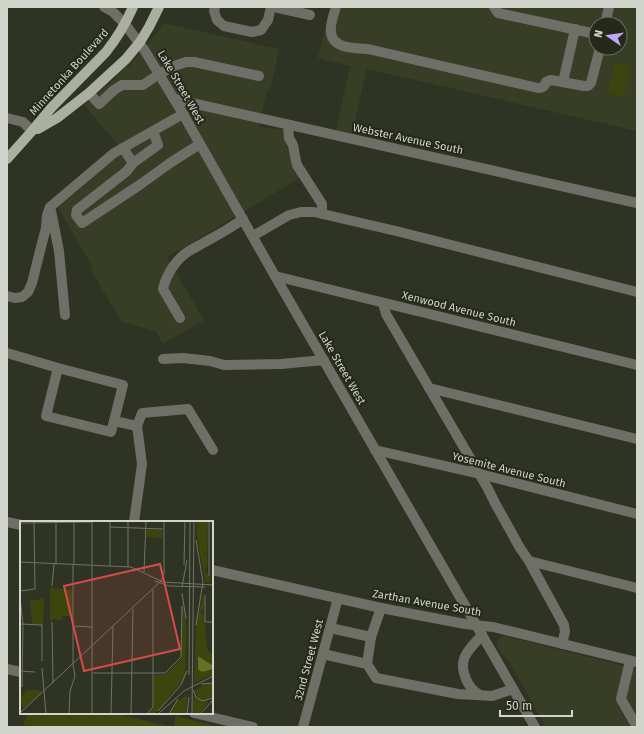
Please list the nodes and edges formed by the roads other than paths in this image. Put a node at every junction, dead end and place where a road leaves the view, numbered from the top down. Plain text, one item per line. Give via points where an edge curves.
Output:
1 (104, 7) edge
2 (133, 7) edge
3 (159, 7) edge
4 (215, 7) edge
5 (272, 7) edge
6 (336, 7) edge
7 (494, 7) edge
8 (310, 15) dead end
9 (125, 24) junction
10 (575, 30) junction
11 (588, 32) edge
12 (140, 42) junction
13 (598, 56) edge
14 (159, 74) junction
15 (260, 76) dead end
16 (563, 82) junction
17 (89, 93) junction
18 (174, 99) junction
19 (183, 114) junction
20 (7, 118) edge
21 (288, 125) junction
22 (153, 131) junction
23 (32, 132) junction
24 (200, 144) junction
25 (123, 148) junction
26 (7, 159) edge
27 (133, 163) junction
28 (637, 203) edge
29 (50, 207) junction
30 (322, 214) junction
31 (243, 220) junction
32 (252, 236) junction
33 (275, 276) junction
34 (637, 292) edge
35 (7, 296) edge
36 (383, 303) junction
37 (65, 315) dead end
38 (180, 318) dead end
39 (7, 353) edge
40 (163, 359) dead end
41 (324, 360) junction
42 (637, 365) edge
43 (58, 368) junction
44 (429, 388) junction
45 (114, 421) junction
46 (137, 426) junction
47 (637, 439) edge
48 (213, 450) dead end
49 (376, 450) junction
50 (480, 474) junction
51 (637, 514) edge
52 (134, 521) edge
53 (7, 522) edge
54 (20, 525) edge
55 (529, 562) junction
56 (213, 570) edge
57 (637, 588) edge
58 (338, 598) junction
59 (381, 608) junction
60 (476, 625) junction
61 (330, 628) junction
62 (482, 635) junction
63 (371, 637) junction
64 (562, 644) junction
65 (323, 654) junction
66 (634, 661) edge
67 (366, 664) junction
68 (7, 669) edge
69 (20, 672) edge
70 (513, 689) junction
71 (481, 695) junction
72 (198, 714) edge
73 (253, 727) edge
74 (303, 727) edge
75 (535, 727) edge
76 (637, 727) edge

1 - 9 street, Lake Street West
2 - 9 main road, Minnetonka Boulevard
3 - 12 main road, Minnetonka Boulevard
4 - 5 street via 217,20 224,26 252,32 261,30 268,20
5 - 8 street
6 - 16 street via 330,32 333,40 342,46 368,49 538,88 551,80
7 - 10 street via 498,13
9 - 12 street, Lake Street West
9 - 23 main road, Minnetonka Boulevard via 106,52 52,107
10 - 11 street
10 - 16 street
12 - 14 street, Lake Street West
12 - 17 main road, Minnetonka Boulevard via 126,59
13 - 16 street via 592,83 588,86
14 - 15 street via 174,66 194,62
14 - 17 street via 143,85 122,85 99,104
14 - 18 street, Lake Street West
17 - 23 main road, Minnetonka Boulevard via 57,118
18 - 19 street, Lake Street West
18 - 21 street, Webster Avenue South
19 - 22 street
19 - 24 street, Lake Street West
20 - 23 street via 23,122
21 - 28 street, Webster Avenue South
21 - 30 street via 297,165 322,204
22 - 25 street
22 - 27 street via 158,145
23 - 26 main road, Minnetonka Boulevard
24 - 27 street via 82,223 76,214 77,210 127,171
24 - 31 street, Lake Street West
25 - 27 street
25 - 29 street
29 - 35 street via 28,292 22,297
29 - 37 street via 59,251
30 - 32 street via 301,212 289,215
30 - 34 street
31 - 32 street, Lake Street West
31 - 38 street via 188,251 167,275 163,289
32 - 33 street, Lake Street West
33 - 36 street, Xenwood Avenue South
33 - 41 street, Lake Street West
36 - 42 street, Xenwood Avenue South
36 - 44 street via 386,314
39 - 43 street
40 - 41 street via 183,358 224,365
41 - 49 street, Lake Street West
43 - 45 street via 123,385
43 - 45 street via 46,416 111,432
44 - 47 street
44 - 50 street
45 - 46 street
46 - 48 street via 142,414 188,409
46 - 52 street via 142,464
49 - 50 street, Yosemite Avenue South
49 - 60 street, Lake Street West
50 - 51 street, Yosemite Avenue South
50 - 55 street
53 - 54 street
55 - 57 street
55 - 64 street via 564,625
56 - 58 street, Zarthan Avenue South
58 - 59 street, Zarthan Avenue South
58 - 61 street, 32nd Street West
59 - 60 street, Zarthan Avenue South
59 - 63 street
60 - 62 street, Lake Street West
60 - 64 street, Zarthan Avenue South
61 - 63 street
61 - 65 street, 32nd Street West
62 - 70 street, Lake Street West
62 - 71 street via 467,651 462,671 468,685
63 - 67 street
64 - 66 street, Zarthan Avenue South
65 - 67 street
65 - 74 street, 32nd Street West
66 - 76 street via 621,699
67 - 71 street via 376,678 458,694
68 - 69 street
70 - 71 street via 492,696
70 - 75 street, Lake Street West
72 - 73 street

